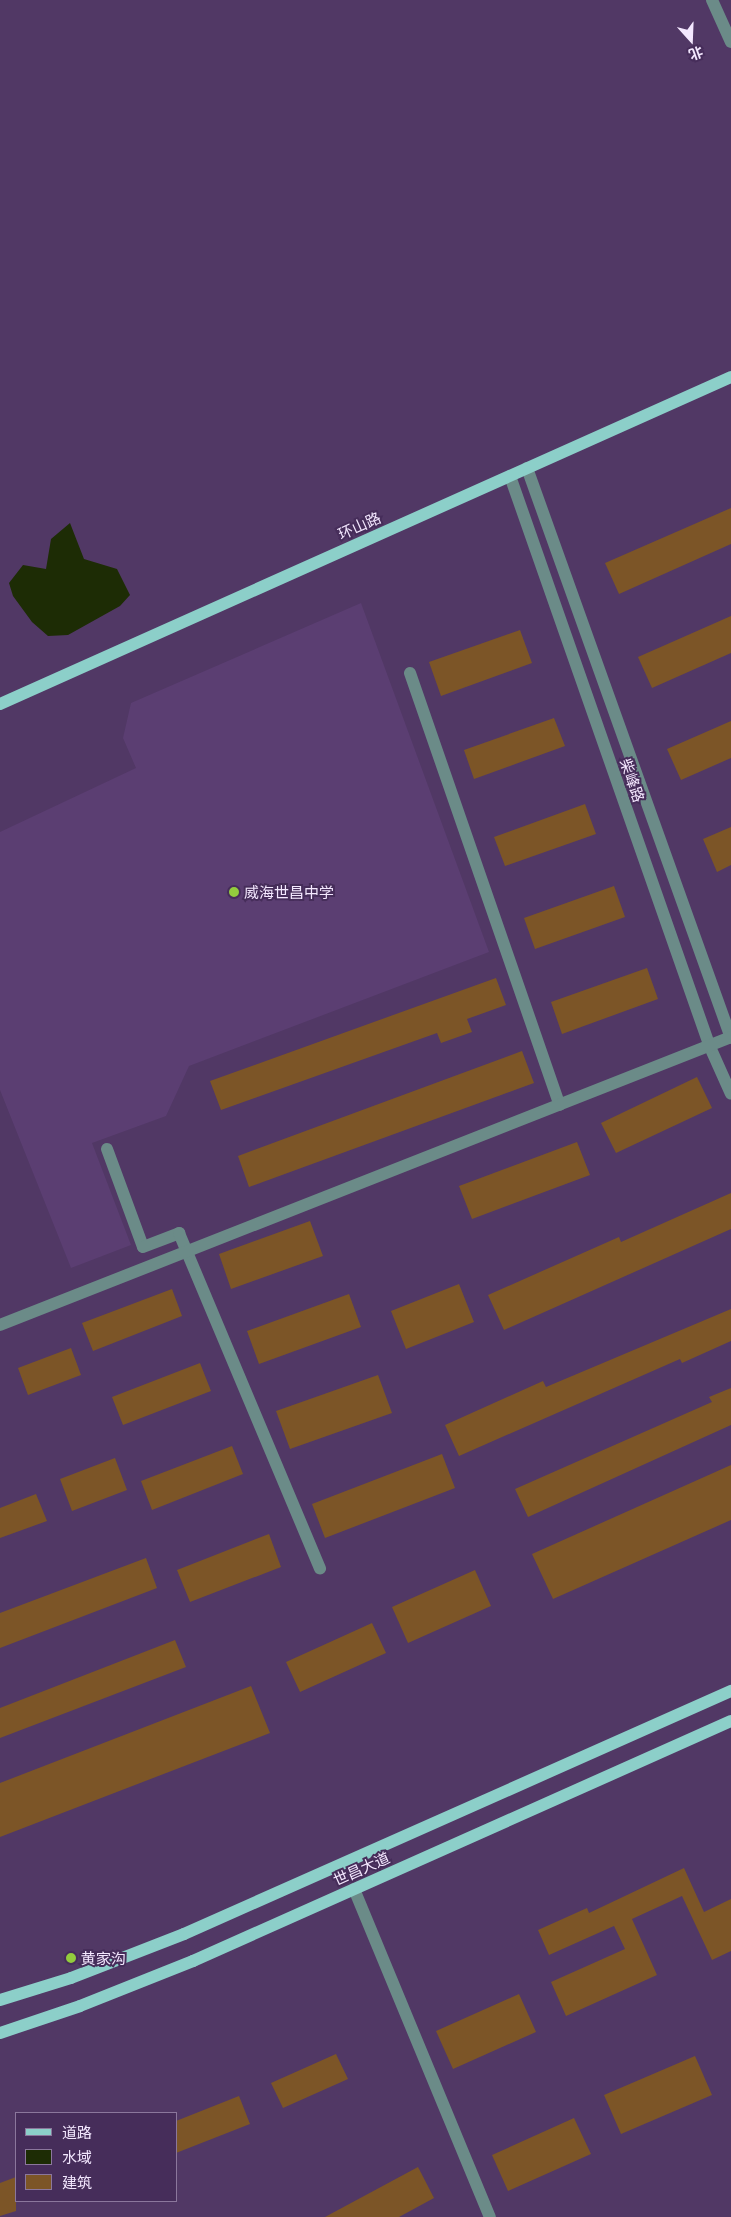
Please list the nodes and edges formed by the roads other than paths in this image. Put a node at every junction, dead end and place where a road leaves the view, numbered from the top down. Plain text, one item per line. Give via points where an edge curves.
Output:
1 (712, 0) edge
2 (731, 42) edge
3 (731, 376) edge
4 (527, 468) junction
5 (510, 476) junction
6 (410, 673) dead end
7 (0, 704) edge
8 (731, 1038) edge
9 (710, 1047) junction
10 (731, 1094) edge
11 (560, 1105) junction
12 (107, 1149) dead end
13 (186, 1249) junction
14 (0, 1325) edge
15 (320, 1569) dead end
16 (731, 1691) edge
17 (731, 1720) edge
18 (354, 1889) junction
19 (0, 2000) edge
20 (0, 2033) edge
21 (490, 2217) edge

1 - 2 street
3 - 4 main road, 环山路
4 - 5 main road, 环山路
4 - 8 street, 柴峰路
5 - 7 main road, 环山路
5 - 9 street, 柴峰路
6 - 11 street
8 - 9 street
9 - 10 street, 柴峰路
9 - 11 street
11 - 13 street
12 - 13 street via 143,1247 179,1233
13 - 14 street
13 - 15 street
16 - 19 main road, 世昌大道 via 184,1934 71,1978
17 - 18 main road, 世昌大道
18 - 20 main road, 世昌大道 via 193,1961 80,2006
18 - 21 street

